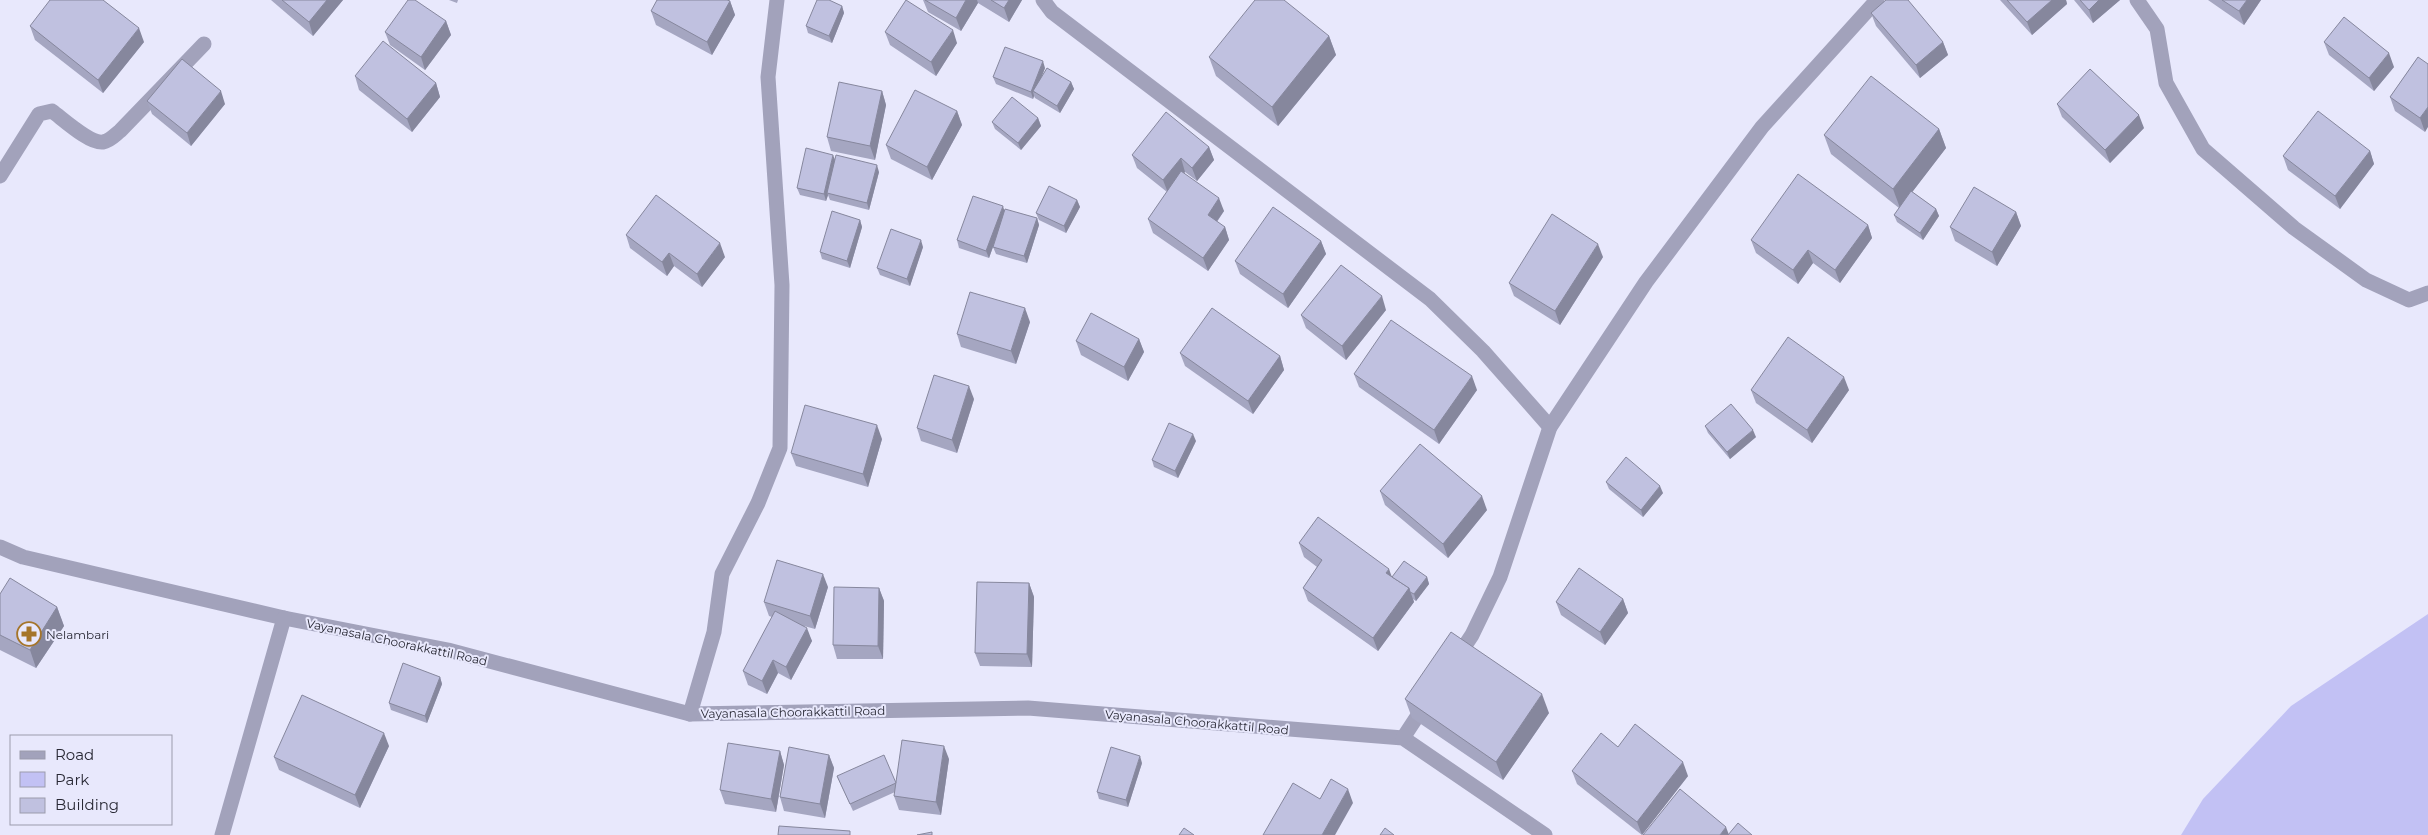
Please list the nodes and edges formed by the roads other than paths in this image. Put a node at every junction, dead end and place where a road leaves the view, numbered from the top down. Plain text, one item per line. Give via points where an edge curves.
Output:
1 (777, 0) edge
2 (1043, 0) edge
3 (1878, 0) edge
4 (2138, 0) edge
5 (204, 44) dead end
6 (0, 176) edge
7 (2428, 293) edge
8 (1550, 427) junction
9 (0, 547) edge
10 (284, 618) junction
11 (1445, 675) edge
12 (1434, 690) edge
13 (690, 714) junction
14 (1403, 738) junction
15 (222, 835) edge
16 (1545, 835) edge

1 - 13 street via 768,77 782,285 780,448 758,504 722,574 714,632
2 - 8 street via 1052,12 1430,298 1483,351
3 - 8 street via 1762,126 1646,282
4 - 7 street via 2157,30 2166,82 2203,149 2294,228 2366,280 2409,300
5 - 6 street via 120,131 107,140 93,141 52,111 39,114
8 - 11 street via 1500,577 1472,635
9 - 10 street, Vayanasala Choorakkattil Road via 23,557
10 - 13 street, Vayanasala Choorakkattil Road via 448,650
10 - 15 street
12 - 14 street
13 - 14 street, Vayanasala Choorakkattil Road via 1028,708
14 - 16 street, Vayanasala Choorakkattil Road

